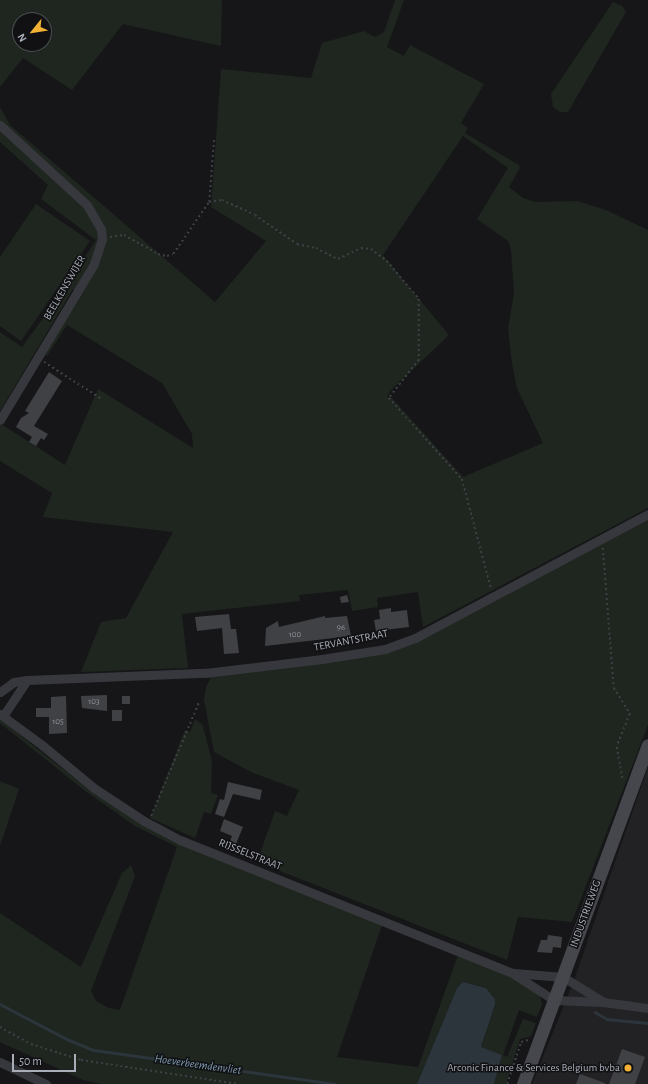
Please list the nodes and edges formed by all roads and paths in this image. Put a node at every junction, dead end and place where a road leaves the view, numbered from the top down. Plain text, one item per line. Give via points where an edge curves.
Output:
1 (0, 125) edge
2 (214, 137) dead end
3 (209, 202) junction
4 (102, 238) junction
5 (37, 358) junction
6 (100, 398) dead end
7 (0, 420) edge
8 (648, 514) edge
9 (602, 538) junction
10 (494, 597) junction
11 (27, 680) junction
12 (0, 692) edge
13 (199, 702) dead end
14 (2, 715) edge
15 (648, 745) edge
16 (623, 782) dead end
17 (148, 823) junction
18 (512, 973) junction
19 (563, 977) junction
20 (554, 1000) junction
21 (603, 1002) junction
22 (648, 1008) edge
23 (0, 1027) edge
24 (538, 1043) junction
25 (0, 1062) edge
26 (46, 1084) edge
27 (238, 1084) edge
28 (507, 1084) edge
29 (523, 1084) edge

1 - 4 street via 87,205 101,229
2 - 3 path
3 - 4 path via 173,254 158,254 124,234
3 - 10 path via 222,200 255,215 297,244 316,248 338,259 361,248 371,249 387,261 419,299 419,360 389,398 462,479
4 - 5 street, BEELKENSWIJER via 94,264
5 - 6 path
5 - 7 street, BEELKENSWIJER
8 - 9 street, TERVANTSTRAAT
9 - 10 street, TERVANTSTRAAT
9 - 16 path via 614,688 630,714 618,747
10 - 11 street, TERVANTSTRAAT via 415,638 386,649 205,673
11 - 12 street, TERVANTSTRAAT via 14,682
11 - 14 street
13 - 17 path
14 - 17 street, RIJSSELSTRAAT via 94,788
15 - 19 main road, INDUSTRIEWEG
17 - 18 street, RIJSSELSTRAAT via 180,840
18 - 19 street, RIJSSELSTRAAT
18 - 20 street, RIJSSELSTRAAT
19 - 20 main road, INDUSTRIEWEG
19 - 21 street, RIJSSELSTRAAT
20 - 21 street, RIJSSELSTRAAT
20 - 24 main road, INDUSTRIEWEG
21 - 22 street, RIJSSELSTRAAT
23 - 27 path via 32,1044 81,1060
24 - 28 path via 524,1039 521,1042
24 - 29 main road, INDUSTRIEWEG
25 - 26 street

